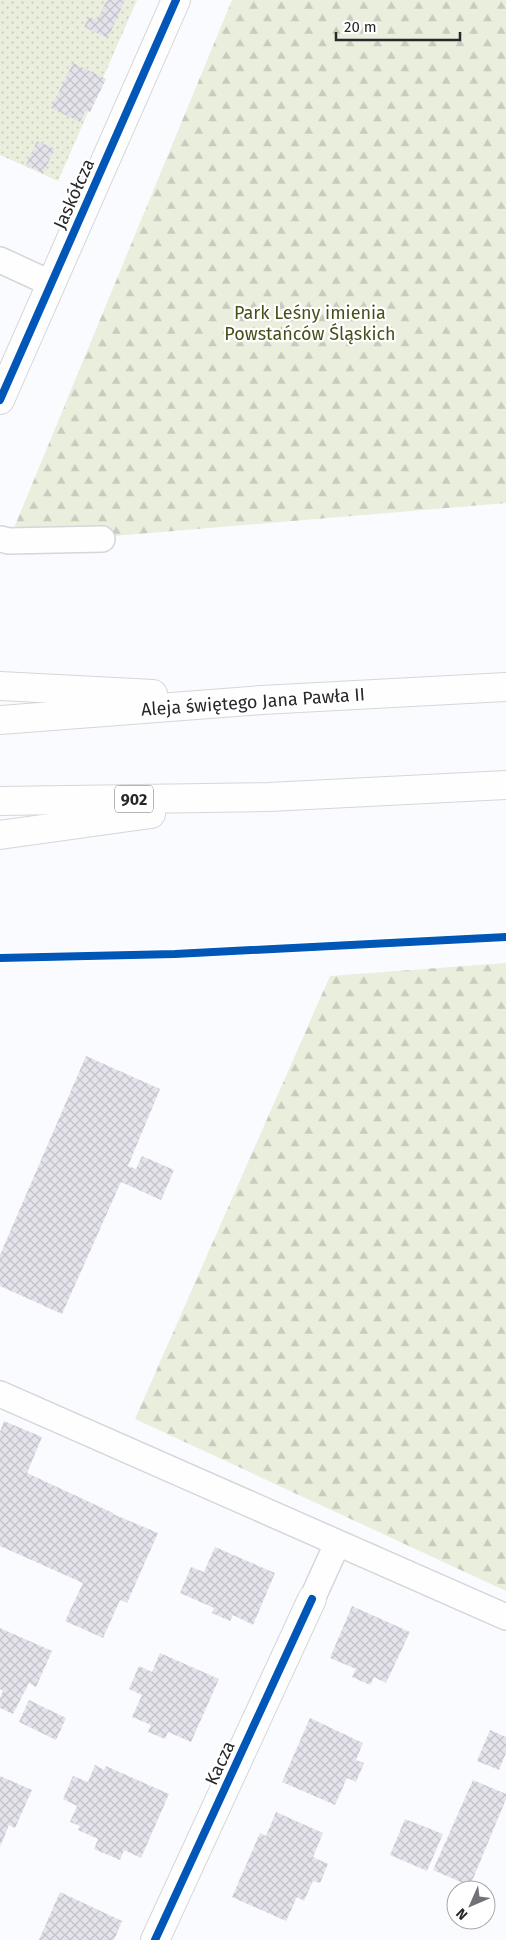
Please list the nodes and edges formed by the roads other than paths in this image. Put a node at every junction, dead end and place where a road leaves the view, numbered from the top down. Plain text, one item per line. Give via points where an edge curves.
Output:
1 (176, 0) edge
2 (0, 260) edge
3 (52, 284) junction
4 (0, 400) edge
5 (0, 539) edge
6 (102, 540) dead end
7 (0, 686) edge
8 (506, 687) edge
9 (262, 700) junction
10 (0, 720) edge
11 (506, 785) edge
12 (269, 797) junction
13 (0, 801) edge
14 (0, 835) edge
15 (0, 1394) edge
16 (337, 1544) junction
17 (312, 1599) joint
18 (506, 1617) edge
19 (155, 1940) edge

1 - 3 main road, Jaskółcza
2 - 3 lane
3 - 4 main road, Jaskółcza
5 - 6 lane
7 - 9 main road
8 - 9 main road, Aleja świętego Jana Pawła II
9 - 10 main road, Aleja świętego Jana Pawła II
11 - 12 main road, 902
12 - 13 main road, 902
12 - 14 main road
15 - 16 lane
16 - 17 lane
16 - 18 lane
17 - 19 main road, Kacza

